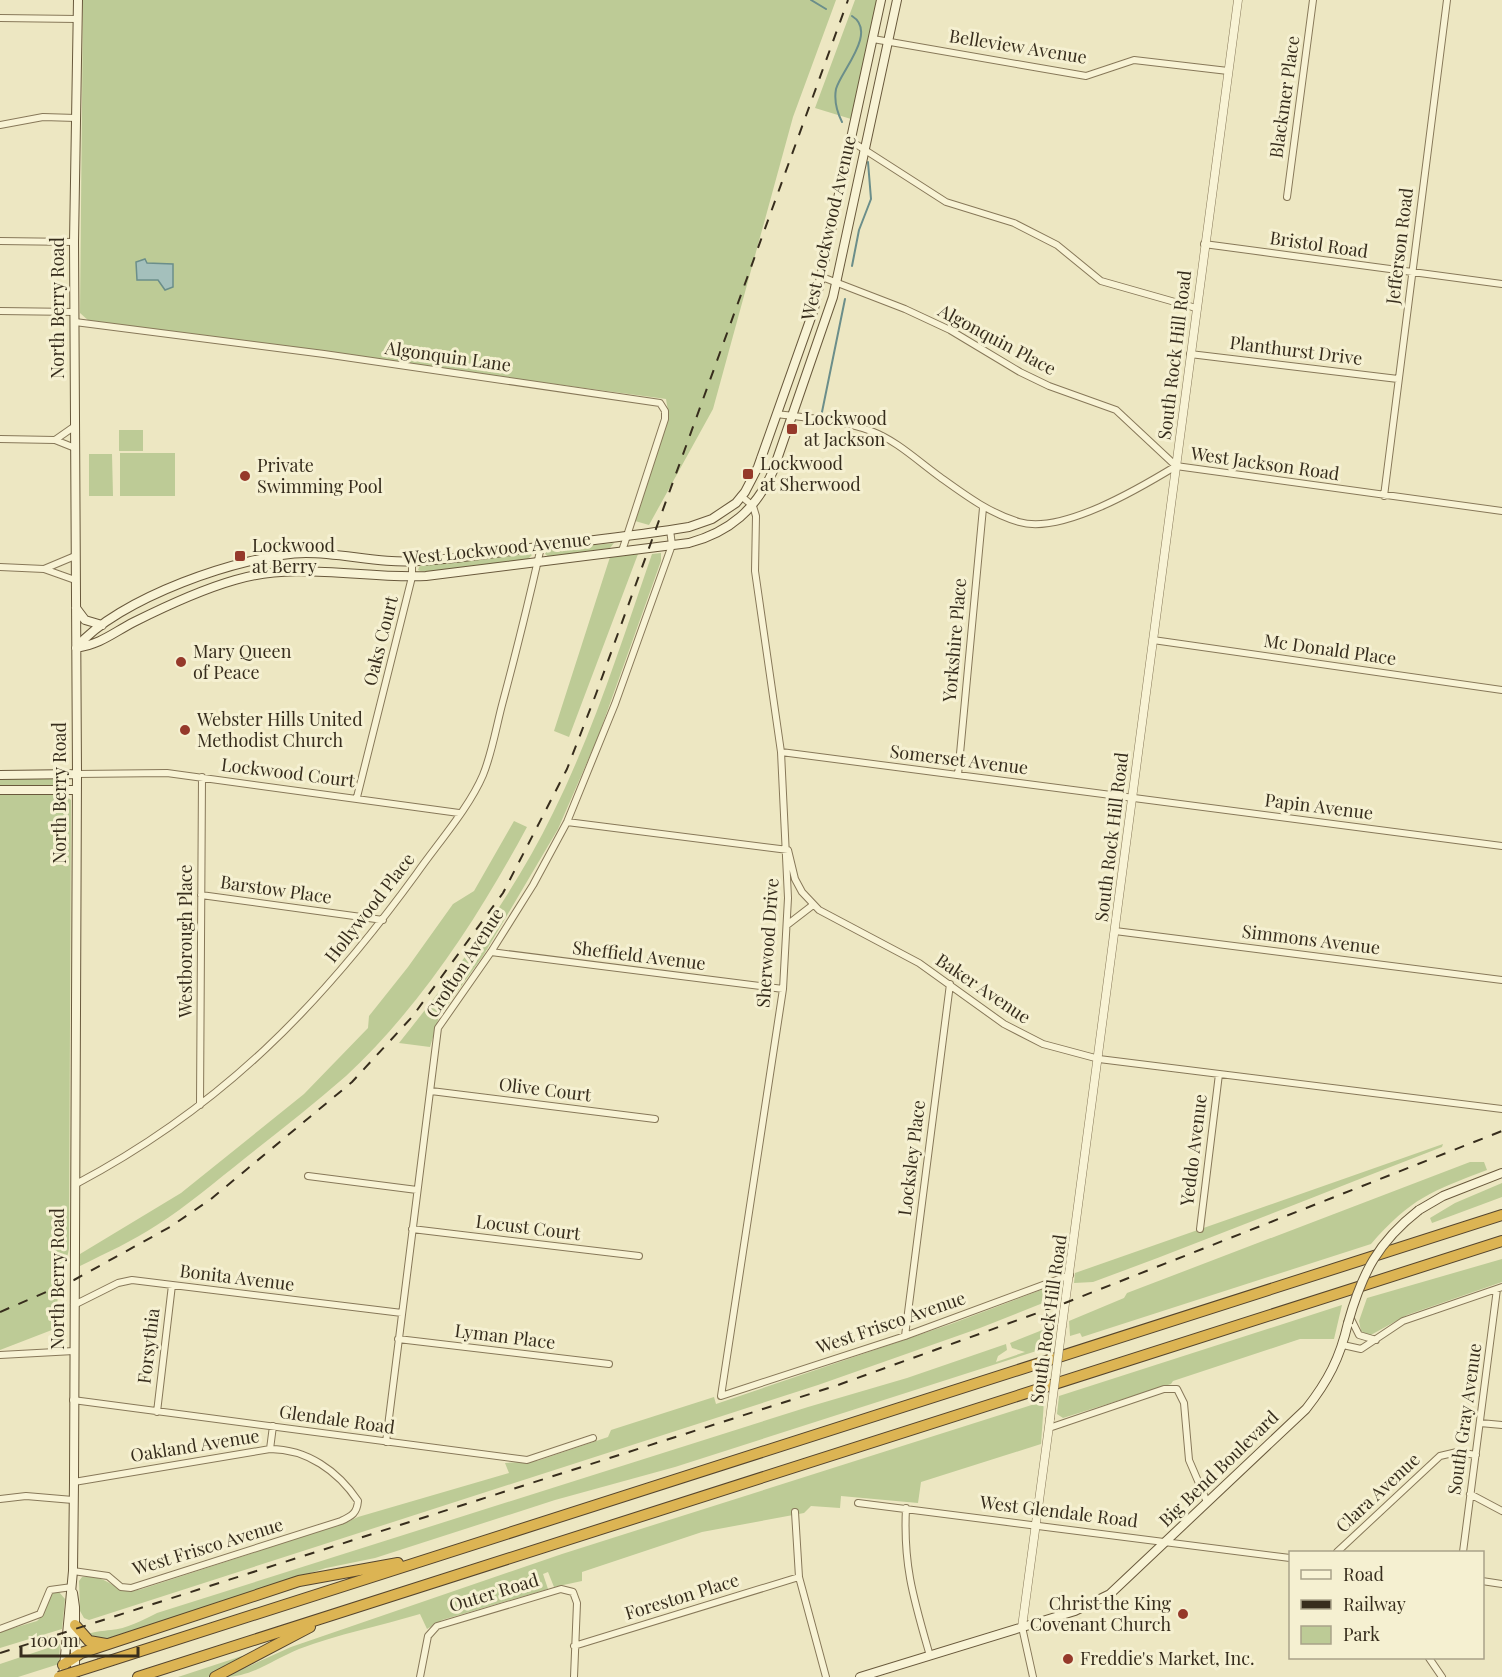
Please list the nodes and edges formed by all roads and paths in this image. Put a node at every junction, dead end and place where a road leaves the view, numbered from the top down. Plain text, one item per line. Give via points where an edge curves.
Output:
1 (78, 0) edge
2 (881, 0) edge
3 (897, 0) edge
4 (1238, 0) edge
5 (1313, 0) edge
6 (1447, 0) edge
7 (0, 18) edge
8 (77, 20) junction
9 (873, 39) junction
10 (888, 41) junction
11 (1228, 71) junction
12 (76, 118) junction
13 (0, 125) edge
14 (851, 141) junction
15 (864, 149) junction
16 (1287, 197) dead end
17 (0, 241) edge
18 (74, 242) junction
19 (1204, 244) junction
20 (1412, 274) junction
21 (822, 277) junction
22 (836, 281) junction
23 (1502, 284) edge
24 (1196, 308) junction
25 (0, 311) edge
26 (75, 312) junction
27 (75, 322) junction
28 (1190, 354) junction
29 (1398, 379) junction
30 (777, 414) junction
31 (792, 416) junction
32 (75, 426) junction
33 (0, 439) edge
34 (55, 440) junction
35 (75, 448) junction
36 (1176, 466) junction
37 (741, 496) junction
38 (1384, 496) junction
39 (753, 506) junction
40 (983, 508) junction
41 (1502, 511) edge
42 (670, 530) junction
43 (626, 536) junction
44 (672, 545) junction
45 (541, 547) junction
46 (622, 552) junction
47 (75, 556) junction
48 (412, 562) junction
49 (537, 563) junction
50 (229, 565) junction
51 (0, 567) edge
52 (44, 569) junction
53 (412, 577) junction
54 (75, 580) junction
55 (233, 580) junction
56 (158, 595) junction
57 (75, 606) junction
58 (163, 609) junction
59 (102, 625) junction
60 (1153, 640) junction
61 (76, 648) junction
62 (1502, 690) edge
63 (781, 752) junction
64 (77, 774) junction
65 (0, 775) edge
66 (958, 775) junction
67 (202, 777) junction
68 (0, 790) edge
69 (77, 790) junction
70 (357, 797) junction
71 (1133, 798) junction
72 (459, 813) junction
73 (567, 822) junction
74 (1502, 846) edge
75 (788, 850) junction
76 (201, 895) junction
77 (813, 905) junction
78 (383, 920) junction
79 (787, 926) junction
80 (1115, 931) junction
81 (491, 952) junction
82 (1502, 980) edge
83 (950, 984) junction
84 (783, 989) junction
85 (1099, 1059) junction
86 (1219, 1074) junction
87 (431, 1091) junction
88 (200, 1105) junction
89 (1502, 1108) edge
90 (655, 1119) dead end
91 (1502, 1173) edge
92 (308, 1176) dead end
93 (76, 1184) junction
94 (417, 1190) junction
95 (1502, 1215) edge
96 (412, 1230) junction
97 (1200, 1230) dead end
98 (1502, 1241) edge
99 (639, 1256) dead end
100 (1070, 1275) junction
101 (172, 1285) junction
102 (1500, 1288) edge
103 (74, 1305) junction
104 (402, 1313) junction
105 (1349, 1319) junction
106 (905, 1336) junction
107 (398, 1339) junction
108 (1376, 1340) junction
109 (1342, 1345) junction
110 (74, 1351) junction
111 (0, 1355) edge
112 (609, 1364) dead end
113 (721, 1396) joint
114 (73, 1400) junction
115 (156, 1412) junction
116 (1480, 1423) junction
117 (1502, 1425) edge
118 (273, 1426) junction
119 (1049, 1428) junction
120 (593, 1438) dead end
121 (386, 1442) junction
122 (270, 1449) junction
123 (1476, 1455) junction
124 (74, 1482) junction
125 (1470, 1494) junction
126 (0, 1498) edge
127 (73, 1500) junction
128 (1207, 1502) junction
129 (858, 1503) dead end
130 (906, 1508) junction
131 (1502, 1511) edge
132 (795, 1512) dead end
133 (352, 1516) joint
134 (1034, 1524) junction
135 (1168, 1541) junction
136 (1337, 1551) edge
137 (1463, 1551) edge
138 (434, 1557) junction
139 (1289, 1558) edge
140 (73, 1571) junction
141 (799, 1577) junction
142 (1484, 1581) edge
143 (1502, 1584) edge
144 (72, 1587) junction
145 (332, 1615) junction
146 (75, 1625) junction
147 (1022, 1627) junction
148 (0, 1629) edge
149 (109, 1644) junction
150 (574, 1646) junction
151 (75, 1655) junction
152 (930, 1656) junction
153 (1430, 1659) edge
154 (63, 1665) junction
155 (61, 1677) edge
156 (75, 1677) edge
157 (138, 1677) edge
158 (215, 1677) edge
159 (420, 1677) edge
160 (574, 1677) edge
161 (826, 1677) edge
162 (860, 1677) edge
163 (1033, 1677) edge
164 (1442, 1677) edge

1 - 8 main road, North Berry Road
2 - 9 main road, West Lockwood Avenue
3 - 10 main road, West Lockwood Avenue
4 - 11 street, South Rock Hill Road
5 - 16 street, Blackmer Place
6 - 20 street, Jefferson Road
7 - 8 street
8 - 12 main road, North Berry Road
9 - 10 street, Belleview Avenue
9 - 14 main road, West Lockwood Avenue
10 - 11 street, Belleview Avenue via 1086,76 1134,60
10 - 15 main road, West Lockwood Avenue
11 - 19 street, South Rock Hill Road
12 - 13 street via 43,117
12 - 18 main road, North Berry Road
14 - 15 street
14 - 21 main road, West Lockwood Avenue
15 - 22 main road, West Lockwood Avenue
15 - 24 street via 946,201 1014,223 1057,245 1101,281
17 - 18 street
18 - 26 main road, North Berry Road
19 - 20 street, Bristol Road
19 - 24 street, South Rock Hill Road
20 - 23 street, Bristol Road
20 - 29 street, Jefferson Road
21 - 22 street, Algonquin Place
21 - 30 main road, West Lockwood Avenue
22 - 31 main road, West Lockwood Avenue
22 - 36 street, Algonquin Place via 950,330 1048,386 1116,410
24 - 28 street, South Rock Hill Road
25 - 26 street
26 - 27 main road, North Berry Road
27 - 32 main road, North Berry Road
27 - 43 street, Algonquin Lane via 660,403 665,419
28 - 29 street, Planthurst Drive
28 - 36 street, South Rock Hill Road
29 - 38 street, Jefferson Road
30 - 31 street, West Jackson Road
30 - 37 main road, West Lockwood Avenue via 758,467
31 - 39 main road, West Lockwood Avenue via 773,471
31 - 40 street, West Jackson Road via 873,431
32 - 34 street
32 - 35 main road, North Berry Road
33 - 34 street
34 - 35 street
35 - 47 main road, North Berry Road
36 - 38 street, West Jackson Road
36 - 40 street, West Jackson Road via 1142,488 1090,511 1055,521 1021,523
36 - 60 street, South Rock Hill Road
37 - 39 street
37 - 42 main road, West Lockwood Avenue via 712,519
38 - 41 street, West Jackson Road
39 - 44 main road, West Lockwood Avenue via 721,532
39 - 63 street, Sherwood Drive via 757,524 755,571
40 - 66 street, Yorkshire Place
42 - 43 main road, West Lockwood Avenue
42 - 44 street, Crofton Avenue
43 - 45 main road, West Lockwood Avenue
43 - 46 street, Algonquin Lane
44 - 46 main road, West Lockwood Avenue
44 - 73 street, Crofton Avenue via 615,704
45 - 48 main road, West Lockwood Avenue
45 - 49 street, Hollywood Place
46 - 49 main road, West Lockwood Avenue
47 - 52 street
47 - 54 main road, North Berry Road
48 - 50 main road, West Lockwood Avenue via 307,553
48 - 53 street, Oaks Court
49 - 53 main road, West Lockwood Avenue
49 - 72 street, Hollywood Place via 487,763 477,788
50 - 55 main road
50 - 56 main road, West Lockwood Avenue
51 - 52 street
52 - 54 street
53 - 55 main road, West Lockwood Avenue via 298,569
53 - 70 street, Oaks Court
54 - 57 main road, North Berry Road
55 - 58 main road, West Lockwood Avenue
56 - 58 main road
56 - 59 main road, West Lockwood Avenue
57 - 59 main road via 85,620
57 - 61 main road, North Berry Road
58 - 61 main road, West Lockwood Avenue via 98,644
59 - 61 main road, West Lockwood Avenue
60 - 62 street, Mc Donald Place
60 - 71 street, South Rock Hill Road
61 - 64 main road, North Berry Road
63 - 66 street, Somerset Avenue
63 - 75 street, Sherwood Drive
64 - 65 main road
64 - 67 street, Lockwood Court
64 - 69 main road, North Berry Road
66 - 71 street, Somerset Avenue
67 - 70 street, Lockwood Court
67 - 76 street, Westborough Place
68 - 69 main road
69 - 93 main road, North Berry Road
70 - 72 street, Lockwood Court
71 - 74 street, Papin Avenue
71 - 80 street, South Rock Hill Road
72 - 78 street, Hollywood Place
73 - 75 street
73 - 81 street, Crofton Avenue
75 - 77 street, Baker Avenue via 795,879
75 - 79 street, Sherwood Drive
76 - 78 street, Barstow Place
76 - 88 street, Westborough Place
77 - 79 street
77 - 83 street, Baker Avenue via 901,952
78 - 88 street, Hollywood Place via 275,1043
79 - 84 street, Sherwood Drive
80 - 82 street, Simmons Avenue
80 - 85 street, South Rock Hill Road
81 - 84 street, Sheffield Avenue
81 - 87 street, Crofton Avenue via 438,1028
83 - 85 street, Baker Avenue via 1023,1035 1063,1051
83 - 106 street, Locksley Place
84 - 113 street, Sherwood Drive
85 - 86 street, Baker Avenue
85 - 100 street, South Rock Hill Road
86 - 89 street, Baker Avenue
86 - 97 street, Yeddo Avenue
87 - 90 street, Olive Court
87 - 94 street, Crofton Avenue
88 - 93 street, Hollywood Place
91 - 105 main road, Big Bend Boulevard, bridge via 1443,1196 1400,1224 1367,1267
92 - 94 street
93 - 103 main road, North Berry Road
94 - 96 street, Crofton Avenue
95 - 138 highway
96 - 99 street, Locust Court
96 - 104 street, Crofton Avenue
98 - 145 highway
100 - 106 street, West Frisco Avenue
100 - 119 street, South Rock Hill Road, bridge
101 - 103 street, Bonita Avenue via 124,1281
101 - 104 street, Bonita Avenue
101 - 115 street, Forsythia
102 - 108 street via 1403,1321
102 - 116 street, South Gray Avenue
103 - 110 main road, North Berry Road
104 - 107 street, Crofton Avenue
105 - 108 street via 1359,1335
105 - 109 main road, Big Bend Boulevard
106 - 113 street, West Frisco Avenue
107 - 112 street, Lyman Place
107 - 121 street, Crofton Avenue
108 - 109 street via 1361,1349
109 - 128 main road, Big Bend Boulevard via 1328,1381 1306,1409
110 - 111 street
110 - 114 main road, North Berry Road
114 - 115 street, Glendale Road
114 - 124 main road, North Berry Road
115 - 118 street, Glendale Road
116 - 117 street
116 - 123 street, South Gray Avenue
118 - 121 street, Glendale Road
118 - 122 street
119 - 128 street via 1153,1393 1177,1389 1184,1403 1189,1460
119 - 134 street, South Rock Hill Road
120 - 121 street, Glendale Road via 527,1460
122 - 124 street, Oakland Avenue
122 - 133 street, Oakland Avenue via 285,1449 328,1466 358,1501
123 - 125 street, South Gray Avenue
123 - 136 street, Clara Avenue via 1457,1452 1440,1456
124 - 127 main road, North Berry Road
125 - 131 street
125 - 137 street, South Gray Avenue
126 - 127 street
127 - 140 main road, North Berry Road
128 - 135 main road, Big Bend Boulevard
129 - 130 street, West Glendale Road
130 - 134 street, West Glendale Road
130 - 152 street via 904,1547 908,1580
132 - 141 street
133 - 140 street, West Frisco Avenue via 130,1588 121,1587 108,1576
134 - 135 street, West Glendale Road
134 - 147 street, South Rock Hill Road
135 - 139 street, West Glendale Road
135 - 147 main road, Big Bend Boulevard via 1098,1602
138 - 149 highway via 299,1581
138 - 155 highway, bridge
140 - 144 main road, North Berry Road
141 - 150 street, Foreston Place
141 - 161 street
142 - 143 street
144 - 146 main road, North Berry Road
144 - 148 street via 50,1590 40,1614
144 - 154 main road, North Berry Road
145 - 157 highway
145 - 158 highway
146 - 149 highway via 89,1641
146 - 151 main road, North Berry Road
147 - 152 main road, Big Bend Boulevard
147 - 163 street, South Rock Hill Road
149 - 151 highway
150 - 159 street, Outer Road via 577,1603 573,1592 561,1589 437,1626 428,1636
150 - 160 street
151 - 154 highway
151 - 156 main road, North Berry Road
152 - 162 main road, Big Bend Boulevard
153 - 164 street
154 - 155 main road, North Berry Road

